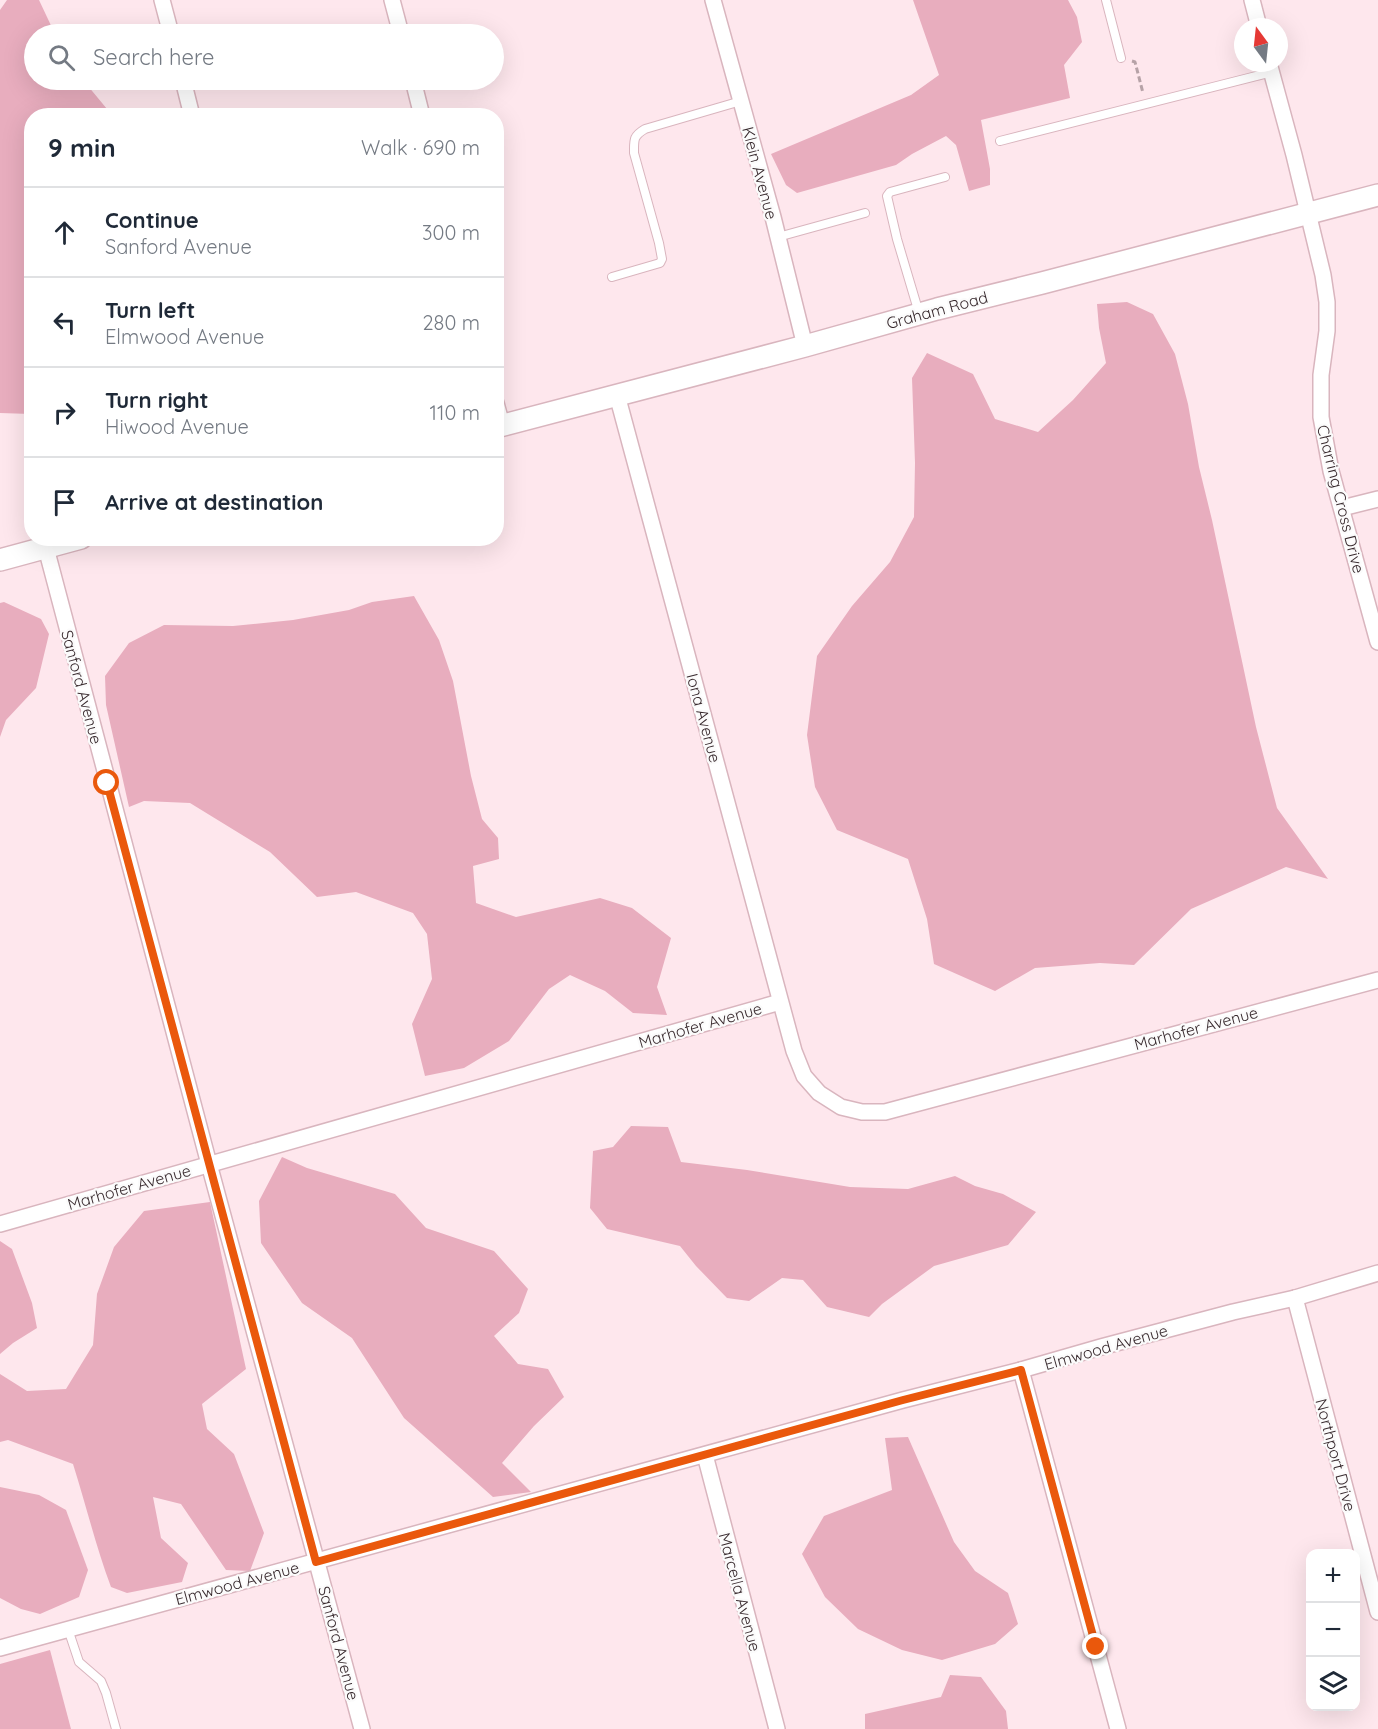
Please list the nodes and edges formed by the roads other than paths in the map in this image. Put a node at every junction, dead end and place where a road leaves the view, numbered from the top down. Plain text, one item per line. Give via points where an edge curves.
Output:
1 (162, 0) edge
2 (392, 0) edge
3 (713, 0) edge
4 (1106, 0) edge
5 (1252, 0) edge
6 (1257, 18) edge
7 (168, 24) edge
8 (398, 24) edge
9 (1121, 58) road end
10 (1256, 72) edge
11 (1271, 72) edge
12 (186, 90) edge
13 (415, 90) edge
14 (741, 101) junction
15 (190, 108) edge
16 (420, 108) edge
17 (1000, 141) dead end
18 (945, 177) dead end
19 (1378, 195) edge
20 (865, 213) dead end
21 (1308, 213) junction
22 (778, 237) junction
23 (612, 277) dead end
24 (920, 314) junction
25 (805, 346) junction
26 (617, 395) junction
27 (504, 425) edge
28 (1378, 499) edge
29 (1342, 508) junction
30 (53, 546) edge
31 (46, 548) junction
32 (0, 560) edge
33 (1378, 642) edge
34 (1378, 980) edge
35 (780, 1002) junction
36 (209, 1164) junction
37 (0, 1224) edge
38 (1378, 1273) edge
39 (1294, 1298) junction
40 (1021, 1370) junction
41 (705, 1455) junction
42 (316, 1562) junction
43 (1378, 1612) edge
44 (68, 1629) junction
45 (0, 1648) edge
46 (116, 1729) edge
47 (362, 1729) edge
48 (777, 1729) edge
49 (1118, 1729) edge

1 - 7 street
2 - 8 street
3 - 14 street, Klein Avenue
4 - 9 lane
5 - 6 street
10 - 17 lane
11 - 21 street, Charring Cross Drive
12 - 15 street
13 - 16 street
14 - 22 street, Klein Avenue
14 - 23 lane via 637,133 634,153 662,258 660,263
18 - 24 lane via 887,196
19 - 21 main road, Graham Road
20 - 22 lane
21 - 24 main road, Graham Road
21 - 29 street, Charring Cross Drive via 1327,302 1321,417
22 - 25 street, Klein Avenue
24 - 25 main road, Graham Road
25 - 26 main road, Graham Road
26 - 27 main road, Graham Road
26 - 35 street, Iona Avenue
28 - 29 street
29 - 33 street, Charring Cross Drive
30 - 31 main road
31 - 32 main road
31 - 36 street, Sanford Avenue
34 - 35 street, Marhofer Avenue via 885,1112 841,1107 819,1093 804,1076
35 - 36 street, Marhofer Avenue
36 - 37 street, Marhofer Avenue
36 - 42 street, Sanford Avenue
38 - 39 street, Elmwood Avenue
39 - 40 street, Elmwood Avenue
39 - 43 street, Northport Drive
40 - 41 street, Elmwood Avenue
40 - 49 street
41 - 42 street, Elmwood Avenue
41 - 48 street, Marcella Avenue
42 - 44 street, Elmwood Avenue
42 - 47 street, Sanford Avenue
44 - 45 street, Elmwood Avenue
44 - 46 lane via 79,1662 101,1681

